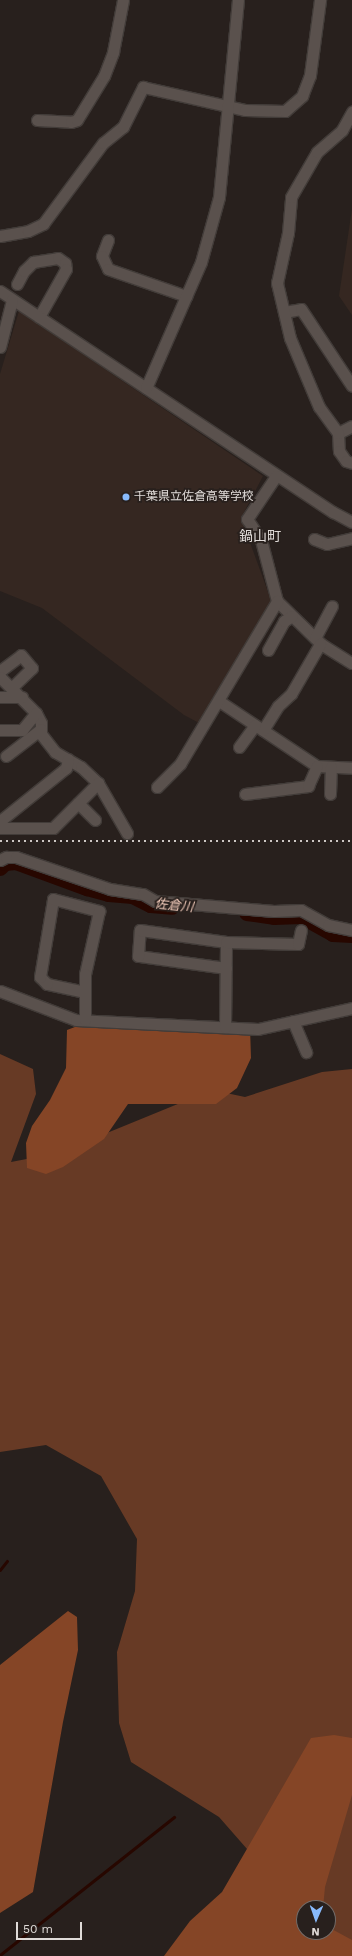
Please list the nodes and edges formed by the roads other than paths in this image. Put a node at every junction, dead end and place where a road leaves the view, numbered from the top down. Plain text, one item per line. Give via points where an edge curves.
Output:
1 (123, 0) edge
2 (238, 0) edge
3 (320, 0) edge
4 (228, 107) junction
5 (352, 112) edge
6 (37, 120) dead end
7 (0, 236) edge
8 (108, 240) dead end
9 (18, 284) dead end
10 (0, 292) edge
11 (186, 296) junction
12 (12, 300) junction
13 (284, 312) junction
14 (39, 317) junction
15 (0, 347) edge
16 (352, 386) edge
17 (146, 388) junction
18 (352, 426) edge
19 (338, 433) junction
20 (352, 463) edge
21 (276, 476) junction
22 (340, 516) junction
23 (352, 522) edge
24 (352, 531) edge
25 (352, 538) edge
26 (314, 539) dead end
27 (277, 601) junction
28 (332, 606) dead end
29 (292, 616) junction
30 (318, 641) junction
31 (268, 650) dead end
32 (352, 663) edge
33 (0, 671) edge
34 (0, 677) edge
35 (11, 688) junction
36 (22, 697) junction
37 (0, 698) edge
38 (219, 701) junction
39 (36, 713) junction
40 (259, 728) junction
41 (0, 730) edge
42 (41, 730) junction
43 (239, 747) dead end
44 (6, 756) dead end
45 (68, 759) junction
46 (318, 766) junction
47 (331, 767) junction
48 (352, 768) edge
49 (98, 783) junction
50 (157, 787) dead end
51 (246, 794) dead end
52 (330, 794) dead end
53 (78, 803) junction
54 (95, 820) dead end
55 (1, 821) edge
56 (127, 833) dead end
57 (0, 860) edge
58 (301, 930) dead end
59 (352, 930) edge
60 (226, 942) junction
61 (226, 968) junction
62 (0, 991) edge
63 (85, 992) junction
64 (352, 1008) edge
65 (85, 1020) junction
66 (293, 1021) junction
67 (225, 1027) junction
68 (306, 1052) dead end

1 - 6 street via 104,76 77,120
2 - 4 street
3 - 4 street via 310,75 302,96 285,111
4 - 7 street via 143,87 123,127 103,143 43,224 28,231
4 - 11 street via 219,197 201,262
5 - 13 street via 342,130 317,152 291,197 288,232 277,283
8 - 11 street via 102,256 108,269
9 - 14 street via 24,271 33,262 58,258 65,263 66,269
10 - 12 street
11 - 17 street
12 - 14 street
12 - 15 street
13 - 16 street via 301,309
13 - 19 street via 290,338 319,407
14 - 17 street
17 - 21 street
18 - 19 street
19 - 20 street via 340,451 346,461
21 - 22 street
21 - 27 street via 247,519 261,540
22 - 23 street
22 - 24 street
25 - 26 street via 327,544
27 - 29 street
27 - 38 street
28 - 30 street
29 - 30 street
29 - 31 street via 284,621
30 - 32 street
30 - 40 street via 291,694
33 - 35 street via 21,655 32,668
34 - 35 street
35 - 36 street
36 - 37 street
36 - 39 street
38 - 40 street
38 - 50 street via 180,764
39 - 41 street via 22,730
39 - 42 street
40 - 43 street
40 - 46 street
42 - 44 street
42 - 45 street via 41,734 55,752
45 - 49 street via 92,774
45 - 55 street via 66,768
46 - 47 street
46 - 51 street via 308,786
47 - 48 street
47 - 52 street
49 - 53 street
49 - 56 street
53 - 54 street
53 - 55 street via 53,828
57 - 59 street via 16,857 110,889 143,894 155,901 274,911 301,910 328,924
58 - 60 street via 298,944
60 - 61 street
60 - 61 street via 140,930 138,956
61 - 67 street
62 - 65 street via 60,1016
63 - 63 street via 85,974 99,911 53,899 40,977 47,984
63 - 65 street
64 - 66 street
65 - 67 street
66 - 67 street via 258,1029
66 - 68 street

